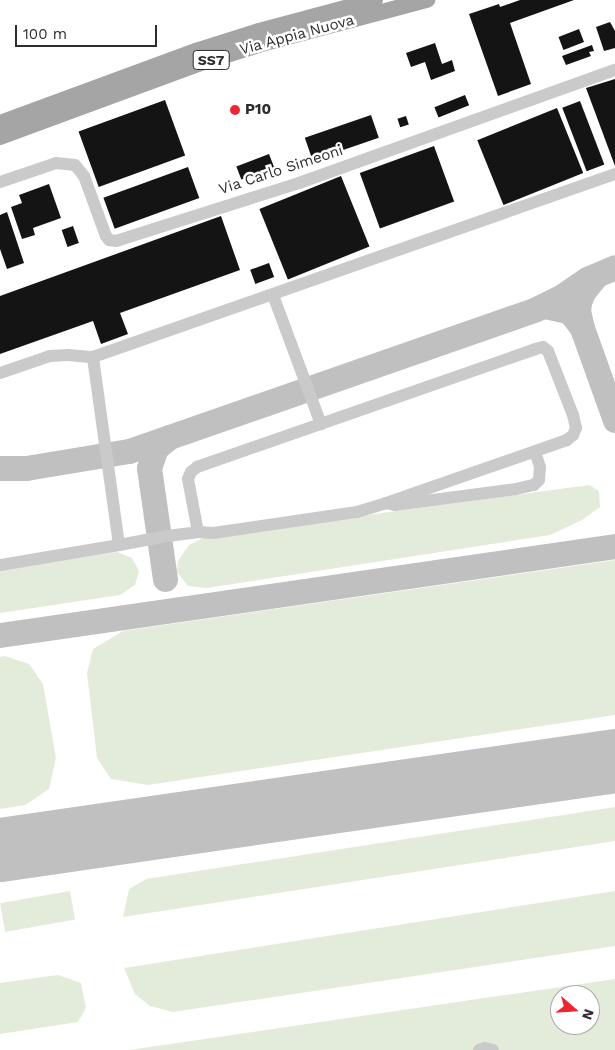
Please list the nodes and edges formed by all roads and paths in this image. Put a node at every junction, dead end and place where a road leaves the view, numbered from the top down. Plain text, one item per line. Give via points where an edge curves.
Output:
1 (375, 0) edge
2 (427, 0) edge
3 (615, 70) edge
4 (0, 122) edge
5 (0, 138) edge
6 (615, 174) edge
7 (0, 182) edge
8 (273, 295) junction
9 (93, 358) junction
10 (0, 373) edge
11 (321, 424) junction
12 (534, 452) junction
13 (386, 503) junction
14 (198, 532) junction
15 (119, 545) junction
16 (0, 565) edge
17 (479, 1050) edge
18 (493, 1050) edge

1 - 4 main road, Via Appia Nuova / SS7 via 196,51
2 - 5 main road, Via Appia Nuova / SS7 via 204,62
3 - 7 lane, Via Carlo Simeoni via 299,183 116,241 106,236 84,176 76,165 56,163
6 - 8 lane
8 - 9 lane
8 - 11 lane
9 - 10 lane via 50,356
9 - 15 lane
11 - 12 lane via 543,347 548,350 576,428 567,440
11 - 14 lane via 197,467 191,472 188,479
12 - 13 lane
12 - 13 lane via 540,467 539,480 534,484 421,502
13 - 14 lane via 357,512 213,533
14 - 15 lane
15 - 16 lane
17 - 18 lane

